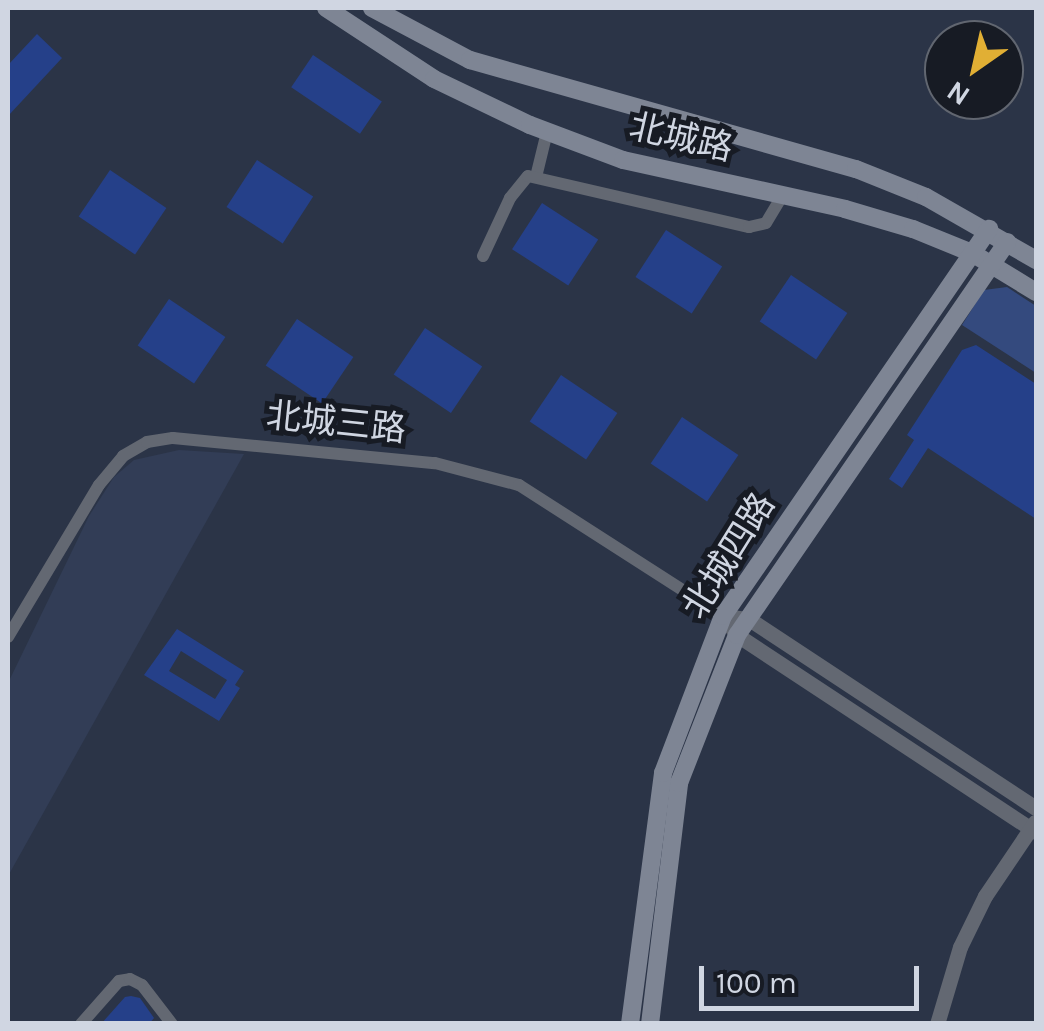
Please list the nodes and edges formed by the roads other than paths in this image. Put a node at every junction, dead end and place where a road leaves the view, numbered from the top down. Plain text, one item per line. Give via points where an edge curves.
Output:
1 (326, 8) edge
2 (372, 8) edge
3 (547, 132) junction
4 (536, 177) junction
5 (783, 195) junction
6 (989, 230) junction
7 (1007, 242) junction
8 (972, 253) junction
9 (483, 256) dead end
10 (1036, 260) edge
11 (992, 264) junction
12 (1036, 292) edge
13 (723, 616) junction
14 (749, 618) junction
15 (736, 635) junction
16 (8, 637) edge
17 (1036, 808) edge
18 (1034, 826) edge
19 (81, 1024) edge
20 (172, 1024) edge
21 (630, 1024) edge
22 (650, 1024) edge
23 (937, 1024) edge

1 - 3 main road, 北城路 via 434,79
2 - 6 main road, 北城路 via 470,60 856,169
3 - 4 street
3 - 5 main road, 北城路 via 623,160
4 - 5 street via 748,228 766,223
4 - 9 street via 528,176 510,198
5 - 8 main road, 北城路
6 - 7 main road, 北城路
6 - 8 main road, 北城四路
7 - 10 main road, 北城路
7 - 11 main road, 北城四路
8 - 11 main road, 北城路
8 - 13 main road, 北城四路
11 - 12 main road, 北城路
11 - 14 main road, 北城四路
13 - 14 street, 北城三路
13 - 15 street, 北城三路
13 - 16 street, 北城三路 via 520,484 435,463 173,438 147,442 123,456 99,484
13 - 21 main road, 北城四路 via 664,773
14 - 15 main road, 北城四路
14 - 17 street, 北城三路
15 - 18 street, 北城三路
15 - 22 main road, 北城四路 via 679,783
18 - 23 street via 985,896 960,947
19 - 20 street via 119,981 130,979

